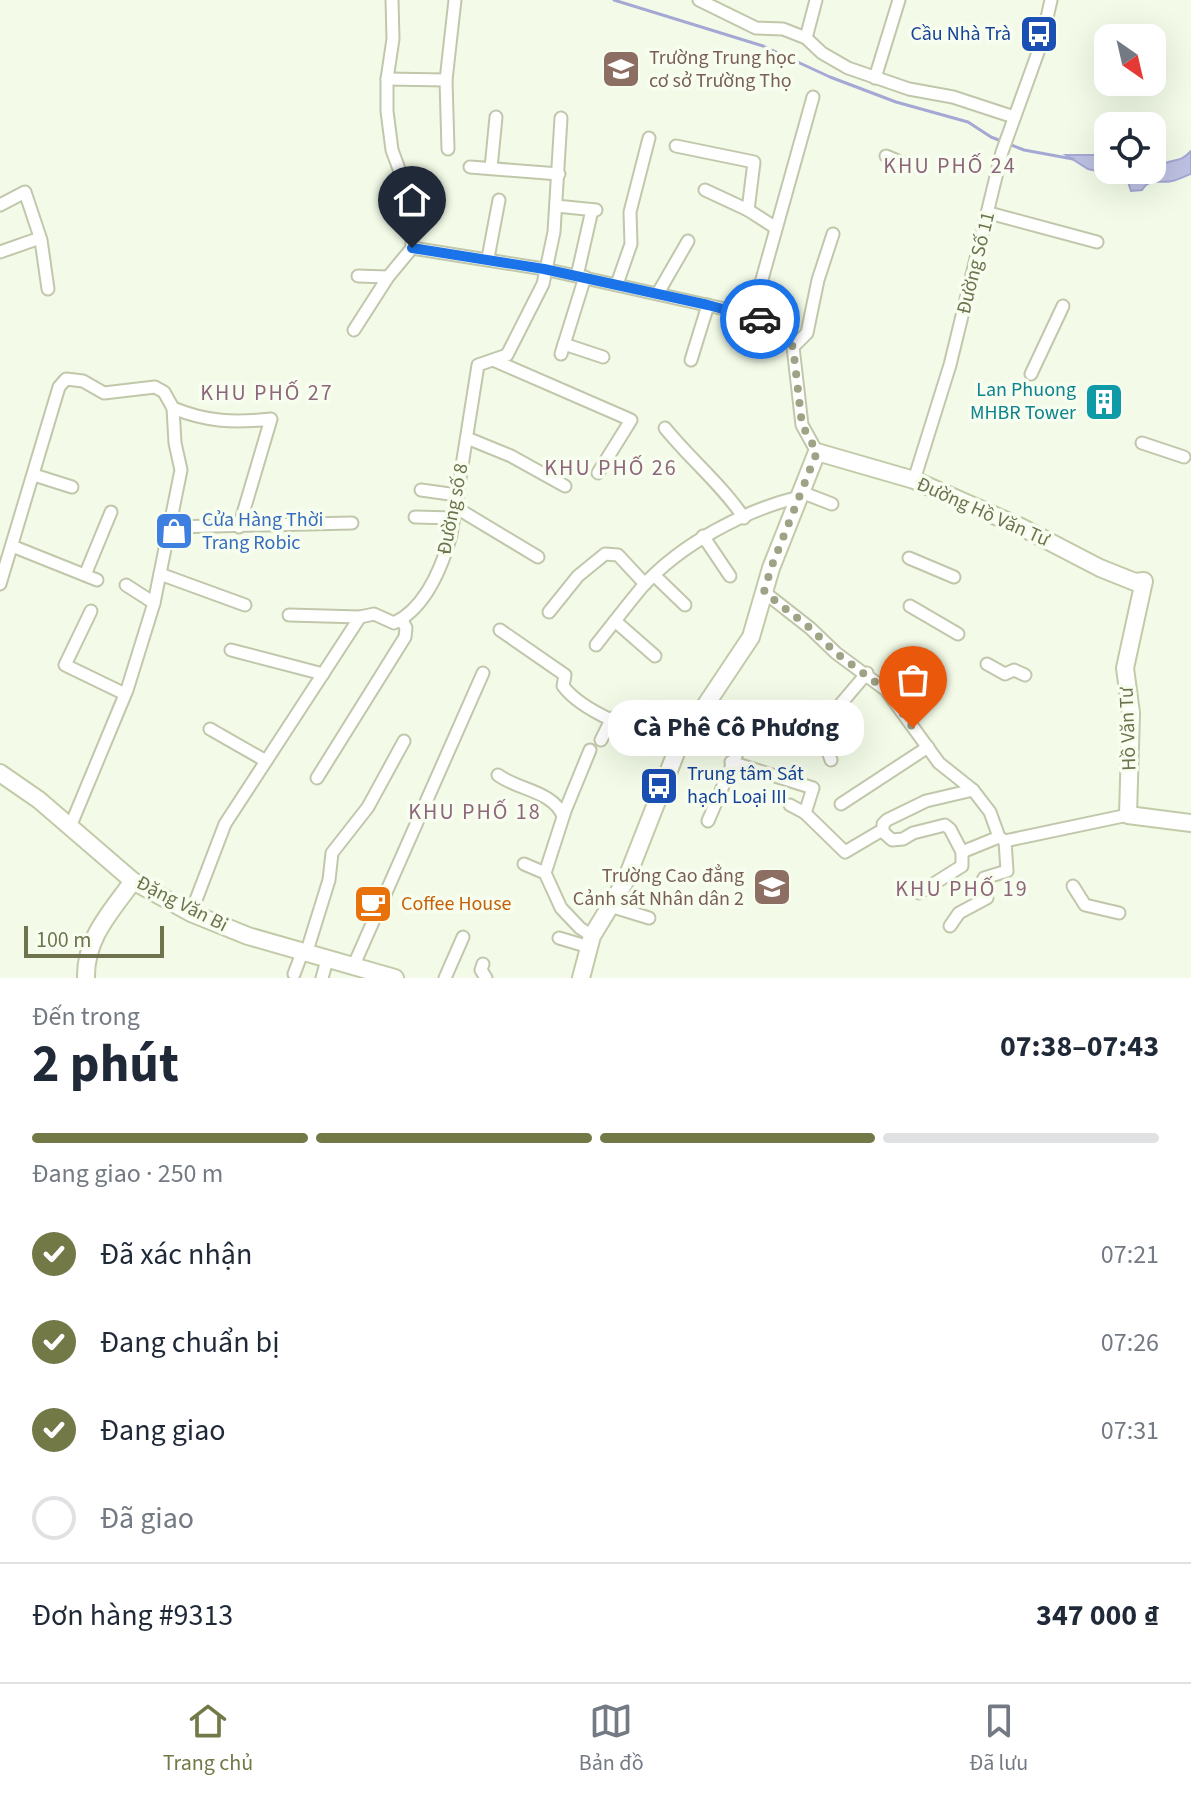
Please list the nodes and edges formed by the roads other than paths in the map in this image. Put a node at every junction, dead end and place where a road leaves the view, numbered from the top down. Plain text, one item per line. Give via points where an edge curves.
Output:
1 (392, 0) edge
2 (455, 0) edge
3 (699, 0) edge
4 (816, 0) edge
5 (899, 0) edge
6 (1051, 0) edge
7 (806, 38) junction
8 (875, 78) junction
9 (387, 79) junction
10 (446, 80) junction
11 (813, 97) dead end
12 (496, 117) dead end
13 (561, 118) dead end
14 (1014, 118) junction
15 (649, 138) dead end
16 (676, 146) dead end
17 (448, 149) dead end
18 (886, 156) dead end
19 (910, 166) dead end
20 (470, 167) dead end
21 (491, 168) junction
22 (559, 174) junction
23 (705, 190) dead end
24 (499, 200) dead end
25 (0, 205) edge
26 (556, 206) junction
27 (748, 210) junction
28 (989, 213) junction
29 (776, 228) junction
30 (833, 234) dead end
31 (40, 238) junction
32 (688, 241) dead end
33 (1097, 242) dead end
34 (412, 248) junction
35 (0, 252) edge
36 (488, 258) junction
37 (544, 269) junction
38 (358, 276) dead end
39 (581, 276) junction
40 (388, 277) junction
41 (617, 284) junction
42 (48, 289) dead end
43 (658, 293) junction
44 (708, 305) junction
45 (1063, 306) dead end
46 (752, 315) junction
47 (354, 330) dead end
48 (793, 347) junction
49 (603, 357) dead end
50 (493, 360) junction
51 (691, 360) dead end
52 (1031, 374) dead end
53 (173, 408) junction
54 (665, 428) dead end
55 (467, 438) junction
56 (1142, 443) dead end
57 (817, 452) junction
58 (1184, 457) dead end
59 (598, 473) dead end
60 (34, 475) junction
61 (914, 480) junction
62 (565, 486) dead end
63 (72, 487) dead end
64 (421, 490) dead end
65 (800, 495) junction
66 (832, 504) dead end
67 (455, 507) junction
68 (111, 512) dead end
69 (415, 517) dead end
70 (744, 518) junction
71 (352, 523) dead end
72 (170, 527) junction
73 (239, 527) junction
74 (703, 536) junction
75 (12, 546) junction
76 (538, 557) dead end
77 (909, 558) dead end
78 (160, 574) junction
79 (85, 575) junction
80 (730, 576) dead end
81 (954, 577) dead end
82 (97, 580) dead end
83 (650, 580) junction
84 (1144, 581) joint
85 (0, 584) edge
86 (126, 585) dead end
87 (764, 592) junction
88 (154, 603) junction
89 (245, 605) dead end
90 (685, 605) dead end
91 (910, 606) dead end
92 (91, 611) dead end
93 (549, 612) dead end
94 (289, 615) dead end
95 (360, 617) junction
96 (402, 620) junction
97 (615, 621) junction
98 (500, 630) dead end
99 (958, 634) dead end
100 (596, 645) dead end
101 (231, 650) dead end
102 (655, 656) dead end
103 (987, 664) dead end
104 (483, 673) dead end
105 (867, 673) junction
106 (323, 674) junction
107 (1025, 675) dead end
108 (125, 694) junction
109 (705, 706) junction
110 (612, 718) junction
111 (210, 729) dead end
112 (601, 740) dead end
113 (404, 741) dead end
114 (679, 745) junction
115 (928, 747) junction
116 (590, 750) dead end
117 (831, 760) dead end
118 (266, 761) junction
119 (731, 762) junction
120 (0, 773) edge
121 (498, 775) dead end
122 (317, 778) dead end
123 (973, 790) junction
124 (841, 804) dead end
125 (790, 805) dead end
126 (805, 813) junction
127 (1128, 815) junction
128 (563, 816) junction
129 (708, 821) dead end
130 (1191, 823) edge
131 (70, 827) junction
132 (883, 832) junction
133 (1002, 839) junction
134 (962, 852) junction
135 (524, 864) dead end
136 (545, 873) junction
137 (133, 881) junction
138 (1073, 886) dead end
139 (919, 893) dead end
140 (610, 906) junction
141 (191, 913) junction
142 (1119, 913) dead end
143 (649, 918) dead end
144 (950, 926) dead end
145 (463, 937) dead end
146 (559, 938) dead end
147 (591, 942) junction
148 (304, 953) junction
149 (327, 960) junction
150 (483, 964) dead end
151 (353, 967) junction
152 (294, 974) dead end
153 (86, 978) edge
154 (322, 978) edge
155 (395, 978) edge
156 (445, 978) edge
157 (486, 978) edge
158 (581, 978) edge

1 - 9 street
2 - 10 street
3 - 7 street via 756,28 783,29
4 - 7 street
5 - 8 street
6 - 14 street, Đường Số 11
7 - 8 street via 822,53
8 - 14 street
9 - 10 street
9 - 34 street via 392,150 412,204
10 - 17 street
11 - 29 street
12 - 21 street
13 - 22 street, Đường số 8
14 - 28 street, Đường Số 11
15 - 41 street via 630,212 631,244
16 - 27 street via 754,162
18 - 19 street
20 - 21 street
21 - 22 street
22 - 26 street, Đường số 8
23 - 27 street
24 - 36 street
25 - 31 street via 25,192
26 - 37 street, Đường số 8
26 - 39 street via 594,210
27 - 29 street
28 - 33 street
28 - 61 street, Đường Số 11
29 - 46 street
30 - 48 street via 807,333
31 - 35 street
31 - 42 street
32 - 43 street
34 - 36 street
34 - 40 street
36 - 37 street
37 - 39 street
37 - 50 street, Đường số 8 via 543,284 507,355
38 - 40 street
39 - 41 street
39 - 49 street via 563,349
40 - 47 street
41 - 43 street
43 - 44 street
44 - 46 street
44 - 51 street
45 - 52 street
46 - 48 street via 783,332
48 - 57 street via 802,425
50 - 55 street, Đường số 8 via 478,365
50 - 59 street via 631,420
53 - 60 street via 155,387 104,393 83,381 66,379 50,411
53 - 72 street via 181,470
53 - 73 street via 198,419 271,419
54 - 70 street
55 - 62 street
55 - 67 street, Đường số 8
56 - 58 street
57 - 61 street, Đường Hồ Văn Tư
57 - 65 street
60 - 63 street
60 - 75 street
61 - 84 street, Đường Hồ Văn Tư via 1100,568
64 - 67 street
65 - 66 street
65 - 70 street
65 - 87 street
67 - 69 street
67 - 76 street
67 - 96 street, Đường số 8 via 444,561 417,608
68 - 79 street
70 - 74 street
71 - 73 street
72 - 73 street
72 - 78 street
74 - 80 street
74 - 83 street
75 - 79 street
75 - 85 street
77 - 81 street
78 - 88 street
78 - 89 street
79 - 82 street
83 - 90 street
83 - 93 street via 618,555 605,554 578,576
83 - 97 street
84 - 127 street, Hồ Văn Tư via 1125,668 1131,713
86 - 88 street
87 - 105 street
87 - 109 street via 751,637
88 - 108 street
91 - 99 street
92 - 108 street via 65,665
94 - 95 street
95 - 96 street
95 - 106 street
96 - 122 street via 407,634
97 - 100 street
97 - 102 street
98 - 110 street via 565,675 563,686 573,698
101 - 106 street
103 - 107 street via 1005,674 1014,670
104 - 151 street
105 - 115 street
105 - 117 street via 833,713 824,740
106 - 118 street
108 - 131 street
109 - 114 street
109 - 119 street via 750,723
110 - 112 street
110 - 114 street
111 - 118 street
113 - 148 street via 373,798 332,853 329,880
114 - 140 street via 626,880
115 - 123 street
115 - 124 street
116 - 128 street
118 - 141 street via 225,824
119 - 126 street via 813,788
119 - 129 street
120 - 131 street, Đặng Văn Bi
121 - 128 street via 553,801
123 - 132 street via 921,803 887,820
123 - 133 street
125 - 126 street
126 - 132 street via 845,852
127 - 130 street
127 - 133 street
128 - 136 street
131 - 137 street, Đặng Văn Bi
132 - 134 street via 896,841 948,826
133 - 134 street
133 - 144 street via 1007,871 984,878 987,898 959,913
134 - 139 street via 962,866
135 - 136 street
136 - 147 street via 561,908
137 - 141 street, Đặng Văn Bi
137 - 153 street via 91,942
138 - 142 street via 1085,905
140 - 143 street
140 - 147 street
141 - 148 street, Đặng Văn Bi
145 - 156 street
146 - 147 street
147 - 158 street
148 - 149 street, Đặng Văn Bi
148 - 152 street
149 - 151 street, Đặng Văn Bi
149 - 154 street
150 - 157 street
151 - 155 street, Đặng Văn Bi

